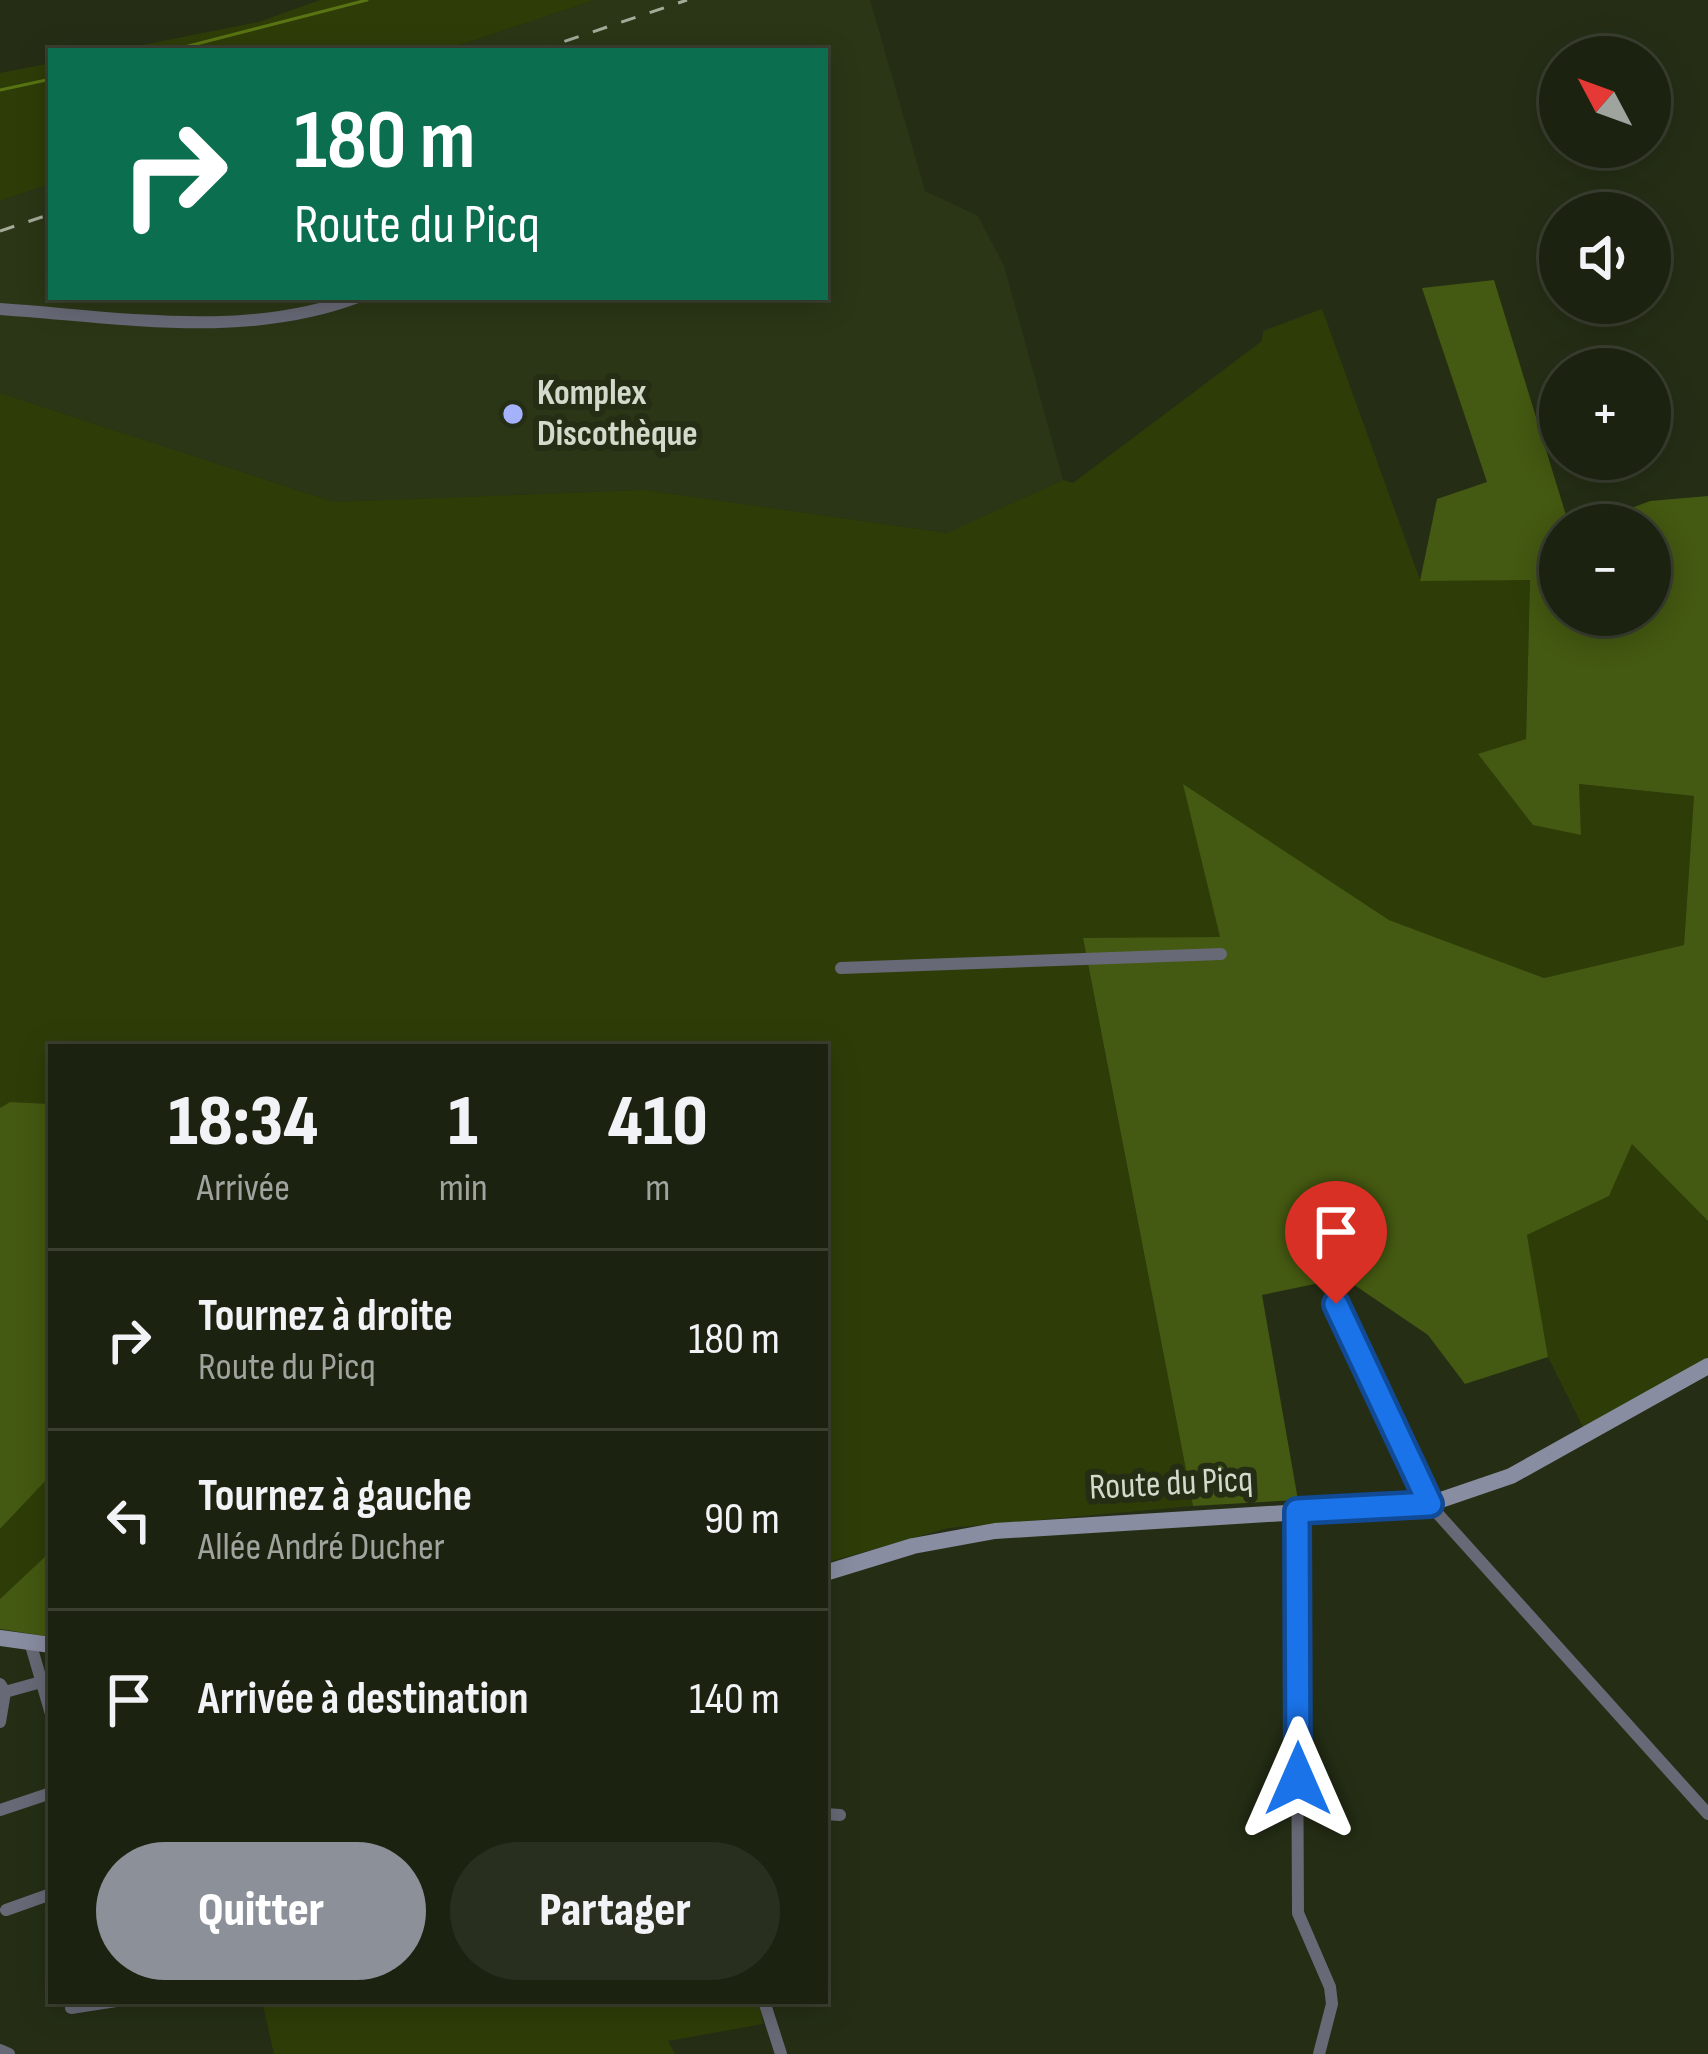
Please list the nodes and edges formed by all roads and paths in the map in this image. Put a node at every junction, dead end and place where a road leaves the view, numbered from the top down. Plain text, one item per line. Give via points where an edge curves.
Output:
1 (348, 300) edge
2 (0, 309) edge
3 (1222, 954) dead end
4 (841, 968) dead end
5 (1336, 1304) dead end
6 (1708, 1366) edge
7 (1430, 1504) junction
8 (1297, 1511) junction
9 (828, 1572) edge
10 (0, 1638) edge
11 (31, 1642) junction
12 (48, 1645) edge
13 (41, 1682) junction
14 (3, 1688) edge
15 (48, 1704) edge
16 (0, 1722) edge
17 (48, 1794) edge
18 (0, 1810) edge
19 (1708, 1814) edge
20 (48, 1895) edge
21 (5, 1910) dead end
22 (97, 2004) edge
23 (765, 2004) edge
24 (71, 2008) dead end
25 (0, 2050) edge
26 (9, 2054) edge
27 (782, 2054) edge
28 (1319, 2054) edge

1 - 2 street via 279,320 224,322
3 - 4 street
5 - 7 street
6 - 7 street, Route du Picq via 1511,1476
7 - 8 street, Route du Picq
7 - 19 street
8 - 9 street, Route du Picq via 995,1531
8 - 28 street via 1298,1913 1330,1987
10 - 11 street
11 - 12 street
11 - 13 street
13 - 14 street
13 - 15 street
14 - 16 street
17 - 18 street
20 - 21 street
22 - 24 street
23 - 27 street
25 - 26 street

